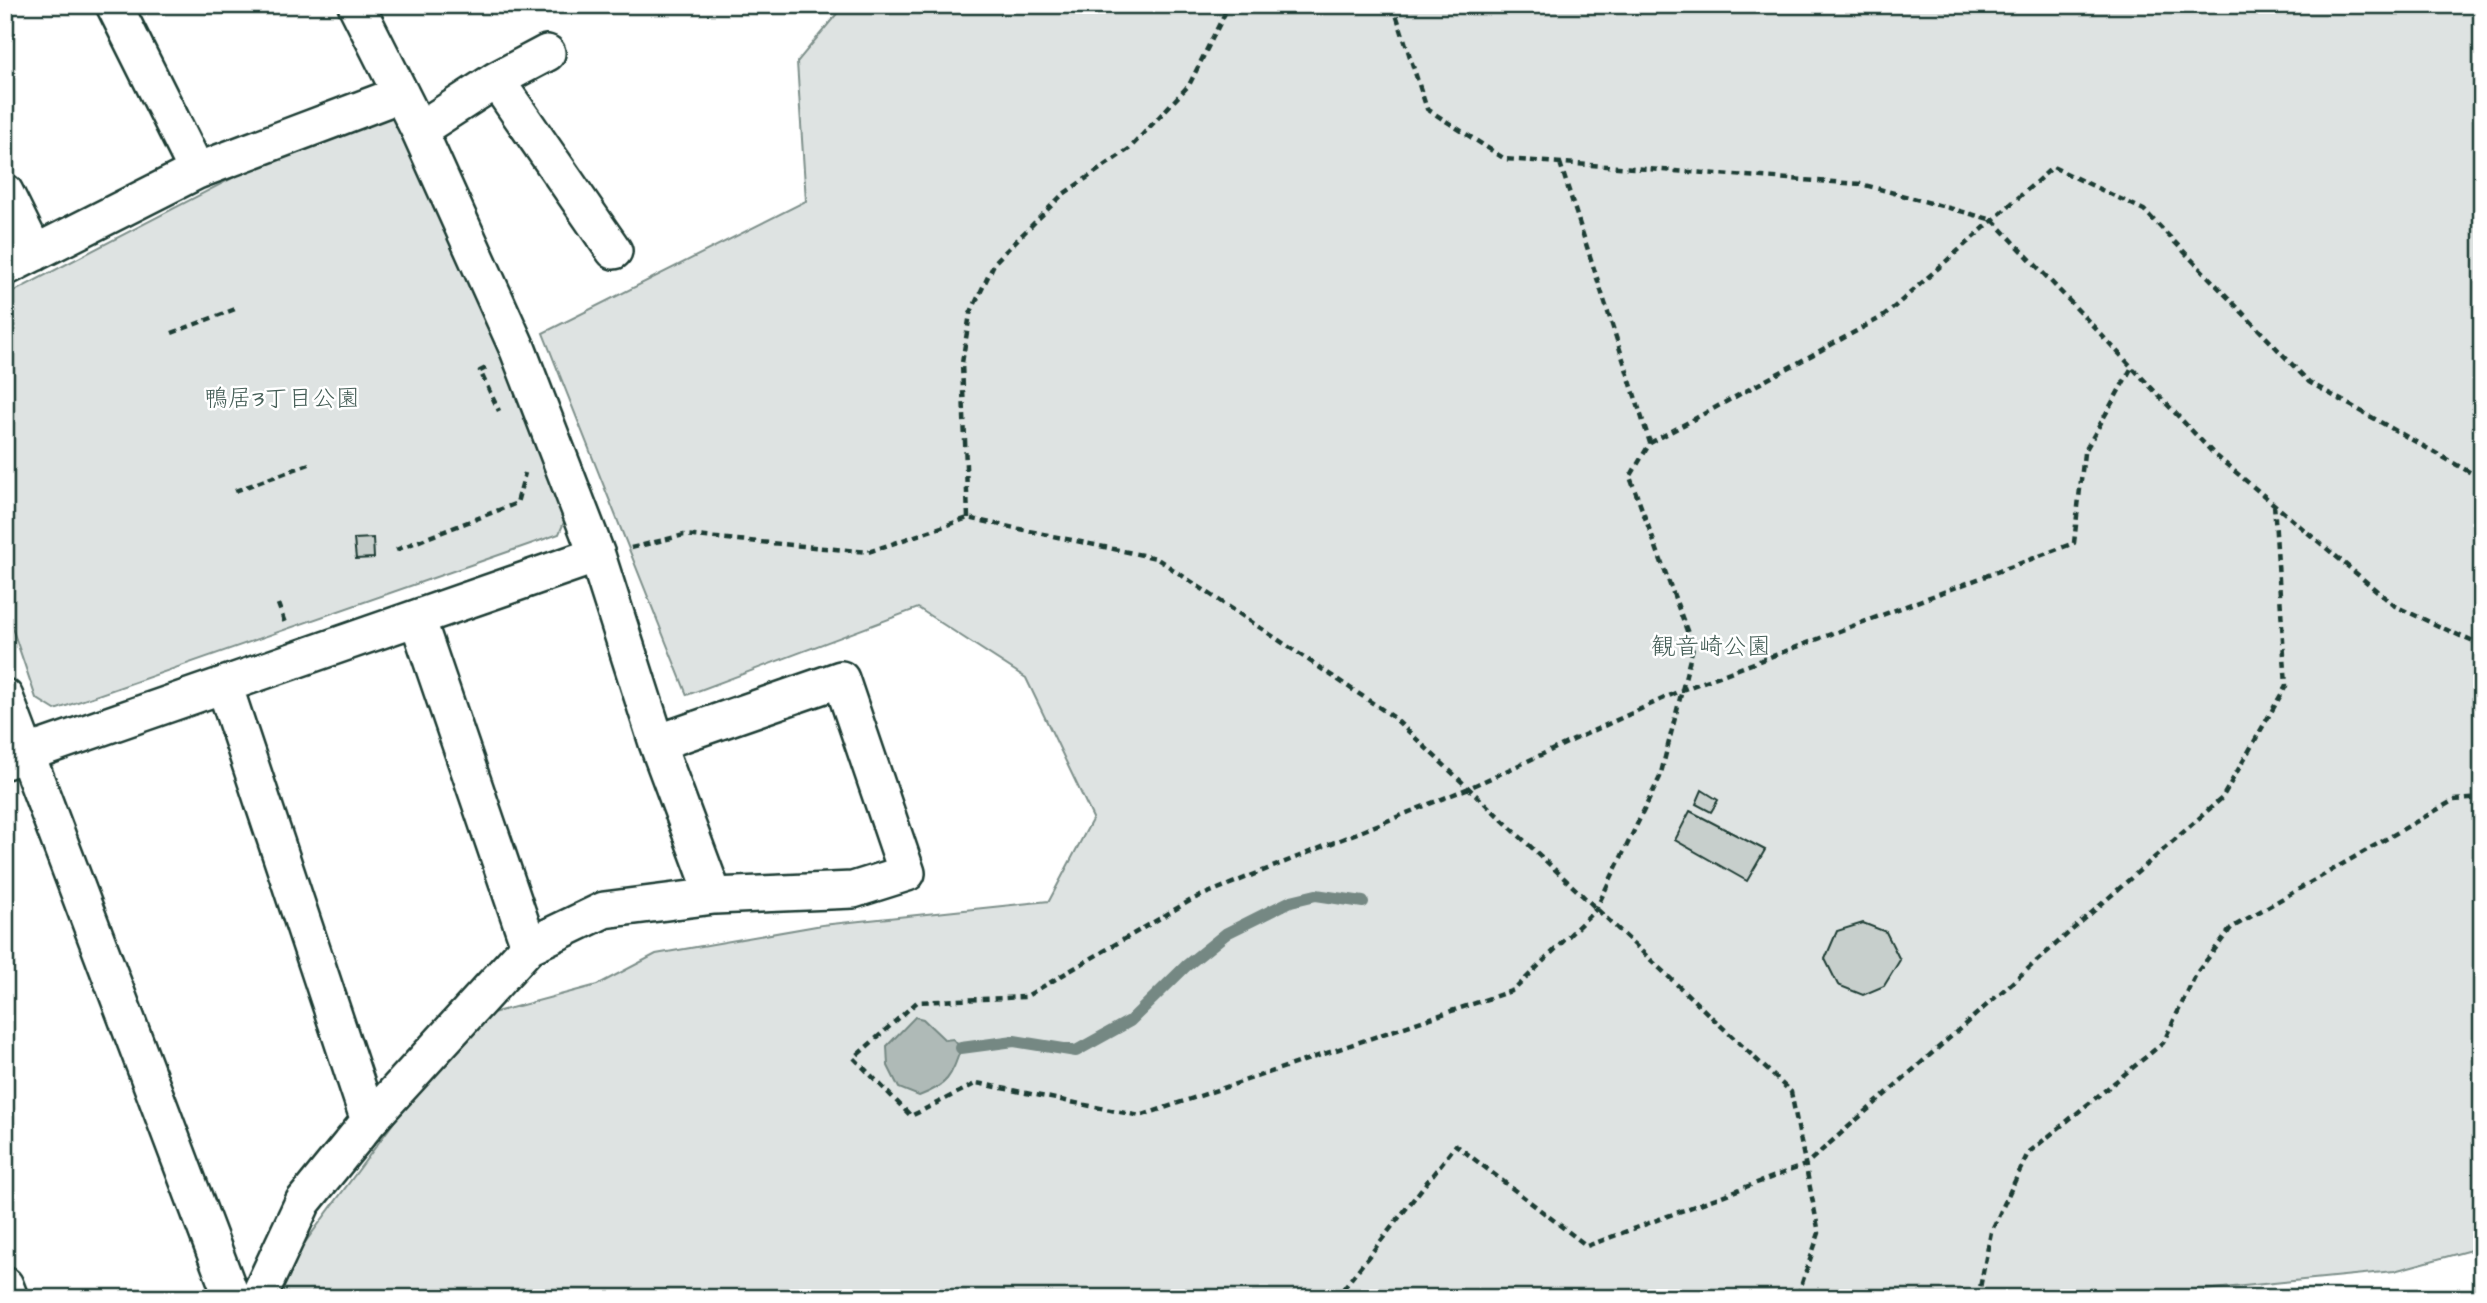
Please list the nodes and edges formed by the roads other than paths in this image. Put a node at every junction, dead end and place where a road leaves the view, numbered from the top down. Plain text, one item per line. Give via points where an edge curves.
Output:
1 (114, 5) edge
2 (356, 5) edge
3 (547, 53) dead end
4 (496, 80) junction
5 (401, 94) junction
6 (419, 130) junction
7 (197, 171) junction
8 (5, 192) edge
9 (614, 251) dead end
10 (20, 260) edge
11 (597, 555) junction
12 (417, 618) junction
13 (224, 685) junction
14 (5, 697) edge
15 (657, 743) junction
16 (17, 757) edge
17 (714, 896) junction
18 (529, 946) junction
19 (369, 1121) junction
20 (5, 1285) edge
21 (10, 1298) edge
22 (232, 1298) edge
23 (258, 1298) edge

1 - 7 street
2 - 5 street
3 - 4 street
4 - 6 street
4 - 9 street
5 - 6 street
5 - 7 street
6 - 11 street via 518,350
7 - 10 street
8 - 10 street
11 - 12 street
11 - 15 street
12 - 13 street
12 - 18 street
13 - 16 street
13 - 19 street
14 - 16 street
15 - 17 street
15 - 17 street via 841,679 907,873 853,890
16 - 22 street
17 - 18 street via 604,910
18 - 19 street
19 - 23 street via 303,1202
20 - 21 street

